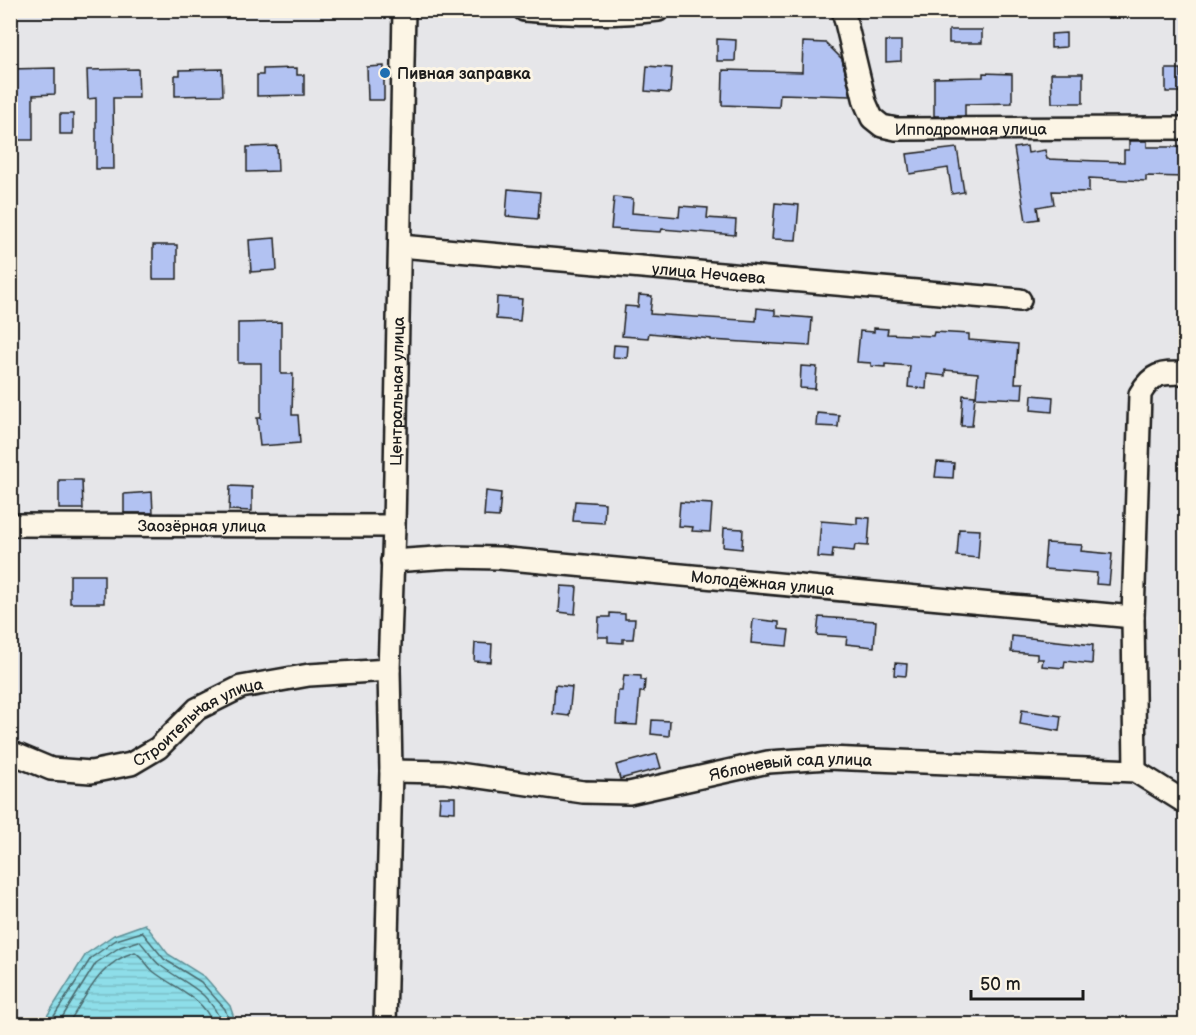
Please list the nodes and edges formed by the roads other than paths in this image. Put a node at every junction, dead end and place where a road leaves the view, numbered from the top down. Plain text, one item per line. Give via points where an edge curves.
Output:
1 (404, 10) edge
2 (524, 10) edge
3 (658, 10) edge
4 (843, 10) edge
5 (1185, 128) edge
6 (400, 246) junction
7 (1020, 300) dead end
8 (1185, 373) edge
9 (10, 525) edge
10 (394, 526) junction
11 (392, 561) junction
12 (1133, 617) junction
13 (389, 670) junction
14 (10, 752) edge
15 (391, 771) junction
16 (1135, 771) junction
17 (1185, 803) edge
18 (385, 1024) edge

1 - 6 street, Центральная улица
2 - 3 street via 567,14
4 - 5 street, Ипподромная улица via 865,102 872,118 882,126
6 - 7 street, улица Нечаева
6 - 10 street, Центральная улица
8 - 12 street via 1162,373 1148,381 1140,394
9 - 10 street, Заозёрная улица
10 - 11 street, Центральная улица
11 - 12 street, Молодёжная улица via 499,558
11 - 13 street, Центральная улица
12 - 16 street
13 - 14 street, Строительная улица via 309,675 242,687 197,709 158,748 131,764 91,772 51,769
13 - 15 street, Центральная улица
15 - 16 street, Яблоневый сад улица via 445,772 583,792 629,793 768,762 828,758
15 - 18 street, Центральная улица
16 - 17 street

